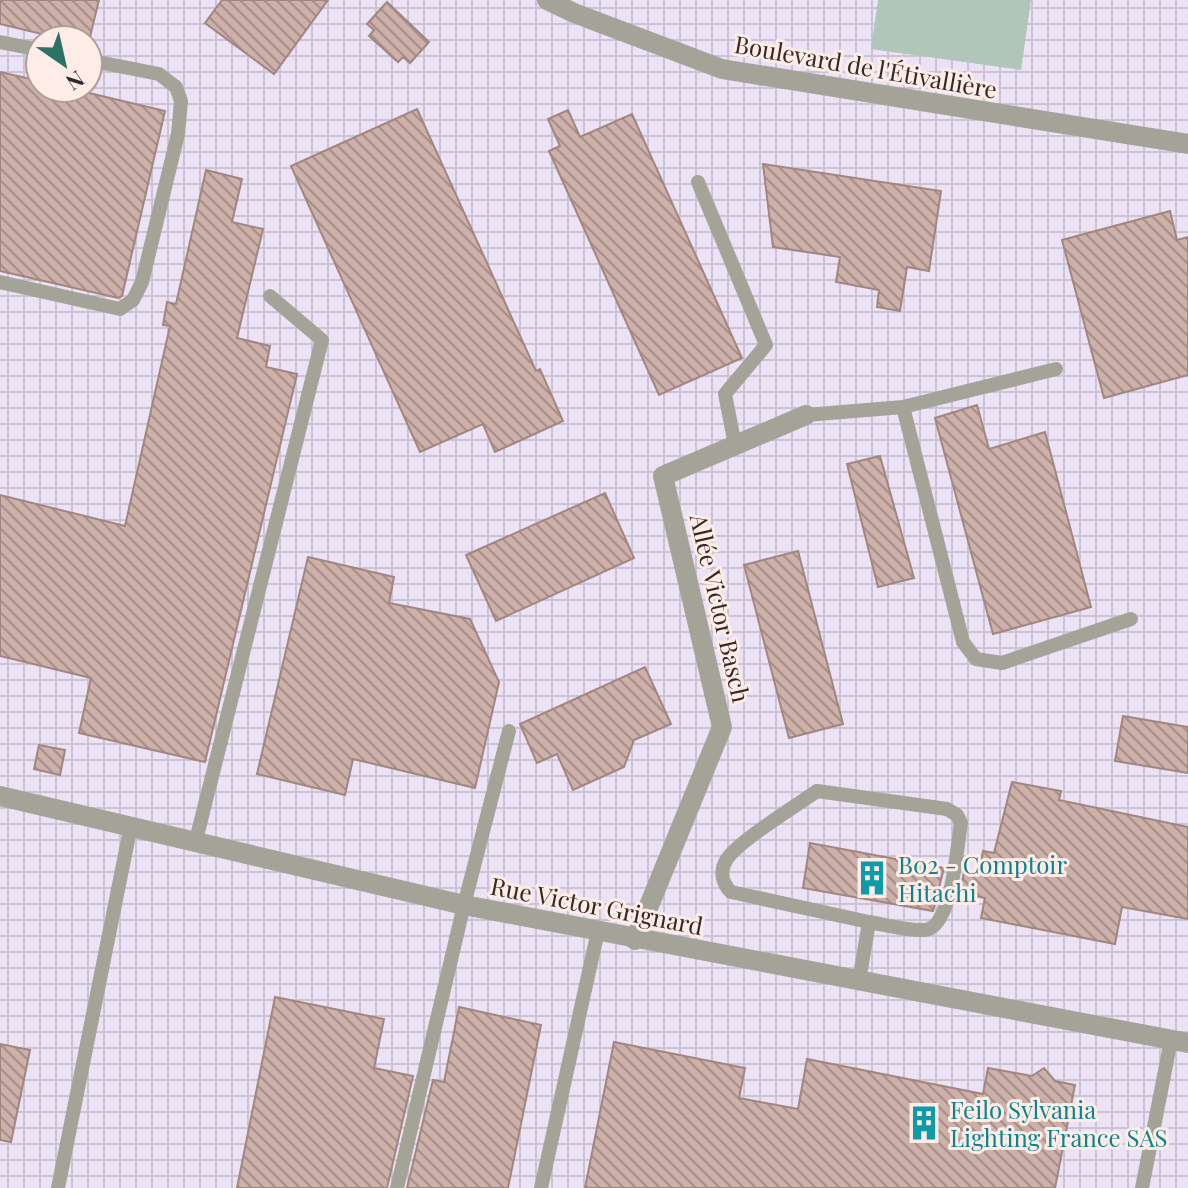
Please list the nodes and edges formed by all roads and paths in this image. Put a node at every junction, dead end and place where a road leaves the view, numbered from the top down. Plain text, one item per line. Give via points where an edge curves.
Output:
1 (547, 0) edge
2 (0, 42) edge
3 (24, 47) edge
4 (104, 63) edge
5 (1188, 144) edge
6 (698, 182) dead end
7 (0, 282) edge
8 (270, 296) dead end
9 (1056, 369) dead end
10 (903, 407) junction
11 (806, 415) joint
12 (735, 445) junction
13 (1131, 619) dead end
14 (509, 731) dead end
15 (0, 796) edge
16 (131, 825) junction
17 (196, 840) junction
18 (464, 905) junction
19 (869, 922) junction
20 (598, 931) junction
21 (635, 940) junction
22 (859, 981) junction
23 (1179, 1042) edge
24 (58, 1188) edge
25 (397, 1188) edge
26 (541, 1188) edge
27 (1142, 1188) edge

1 - 5 street, Boulevard de l'Étivallière via 722,69
2 - 3 lane
4 - 7 lane via 159,74 176,87 181,101 178,134 142,282 133,300 120,309
6 - 12 lane via 766,345 725,394
8 - 17 lane via 322,340
9 - 10 lane
10 - 11 lane
10 - 13 lane via 963,642 976,659 1002,663
11 - 12 street, Allée Victor Basch
12 - 21 street, Allée Victor Basch via 663,476 722,727
14 - 18 lane
15 - 16 street, Rue Victor Grignard
16 - 17 street, Rue Victor Grignard
16 - 24 lane
17 - 18 street, Rue Victor Grignard
18 - 20 street, Rue Victor Grignard
18 - 25 lane
19 - 19 lane via 731,892 722,876 725,861 817,791 947,809 957,815 961,823 947,907 939,924 927,930
19 - 22 lane
20 - 21 street, Rue Victor Grignard
20 - 26 lane
21 - 22 street, Rue Victor Grignard
22 - 23 street, Rue Victor Grignard
23 - 27 lane

